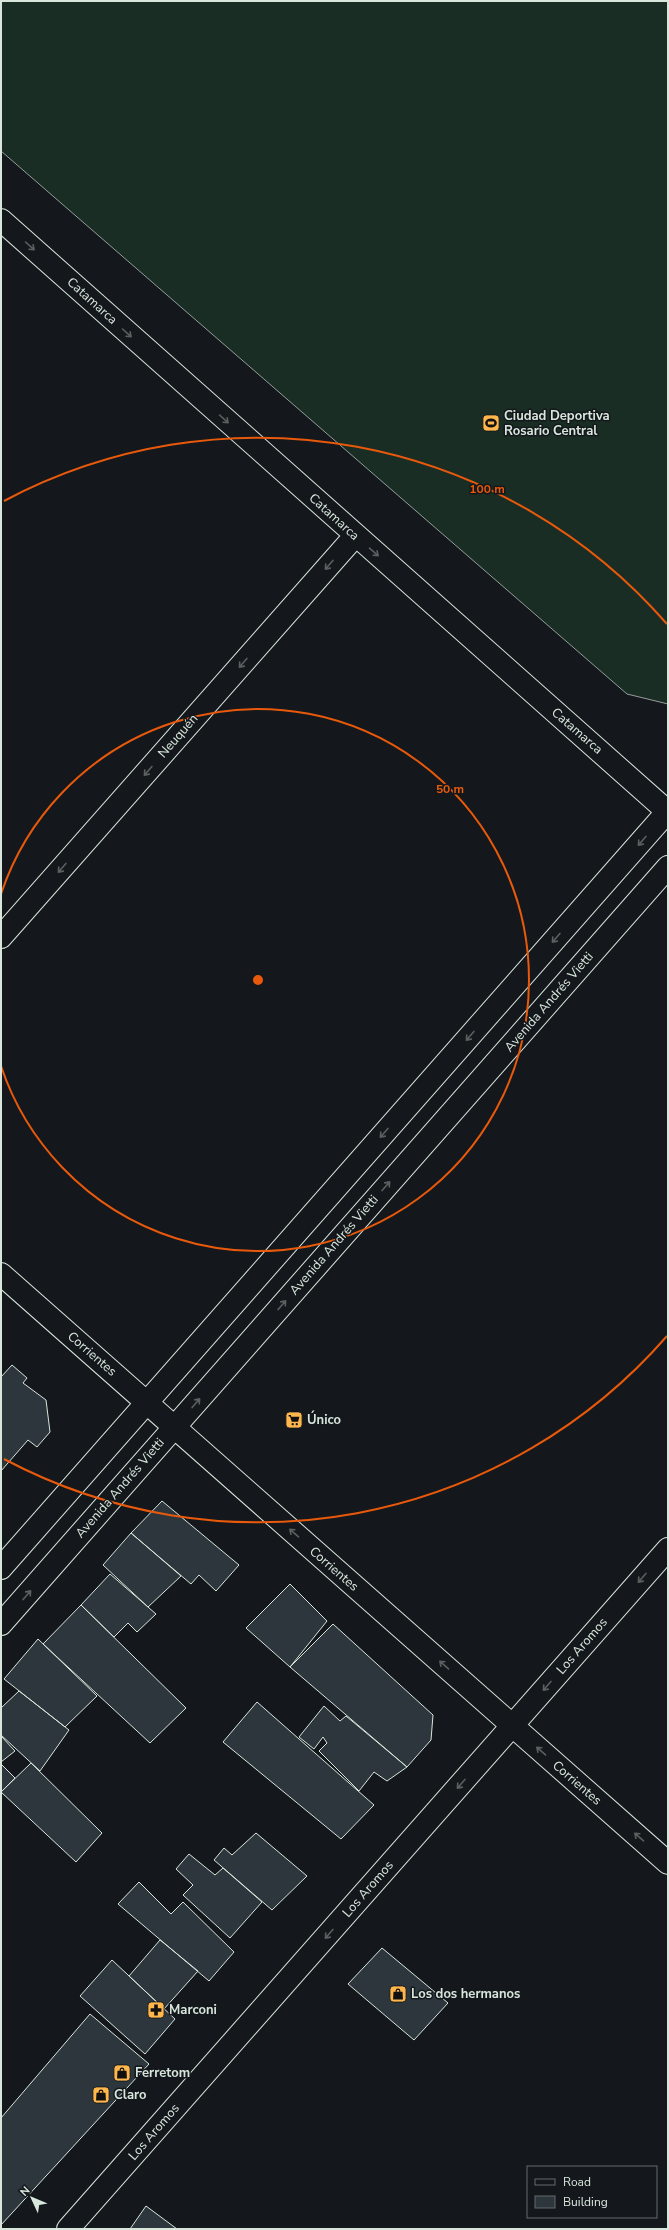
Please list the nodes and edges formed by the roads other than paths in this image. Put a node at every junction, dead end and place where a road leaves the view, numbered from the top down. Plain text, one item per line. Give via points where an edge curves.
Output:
1 (2, 222) edge
2 (355, 536) junction
3 (668, 812) edge
4 (668, 867) edge
5 (1, 937) edge
6 (1, 1274) edge
7 (147, 1403) junction
8 (174, 1427) junction
9 (668, 1549) edge
10 (1, 1568) edge
11 (1, 1624) edge
12 (512, 1726) junction
13 (668, 1863) edge
14 (68, 2229) edge

1 -> 2 street, Catamarca
2 -> 3 street, Catamarca
2 -> 5 street, Neuquén
3 -> 7 street
8 -> 4 street, Avenida Andrés Vietti
6 - 7 street, Corrientes
7 - 8 street, Corrientes
7 - 10 street
11 -> 8 street, Avenida Andrés Vietti
12 -> 8 street, Corrientes
9 -> 12 street, Los Aromos
13 -> 12 street, Corrientes
12 -> 14 street, Los Aromos

